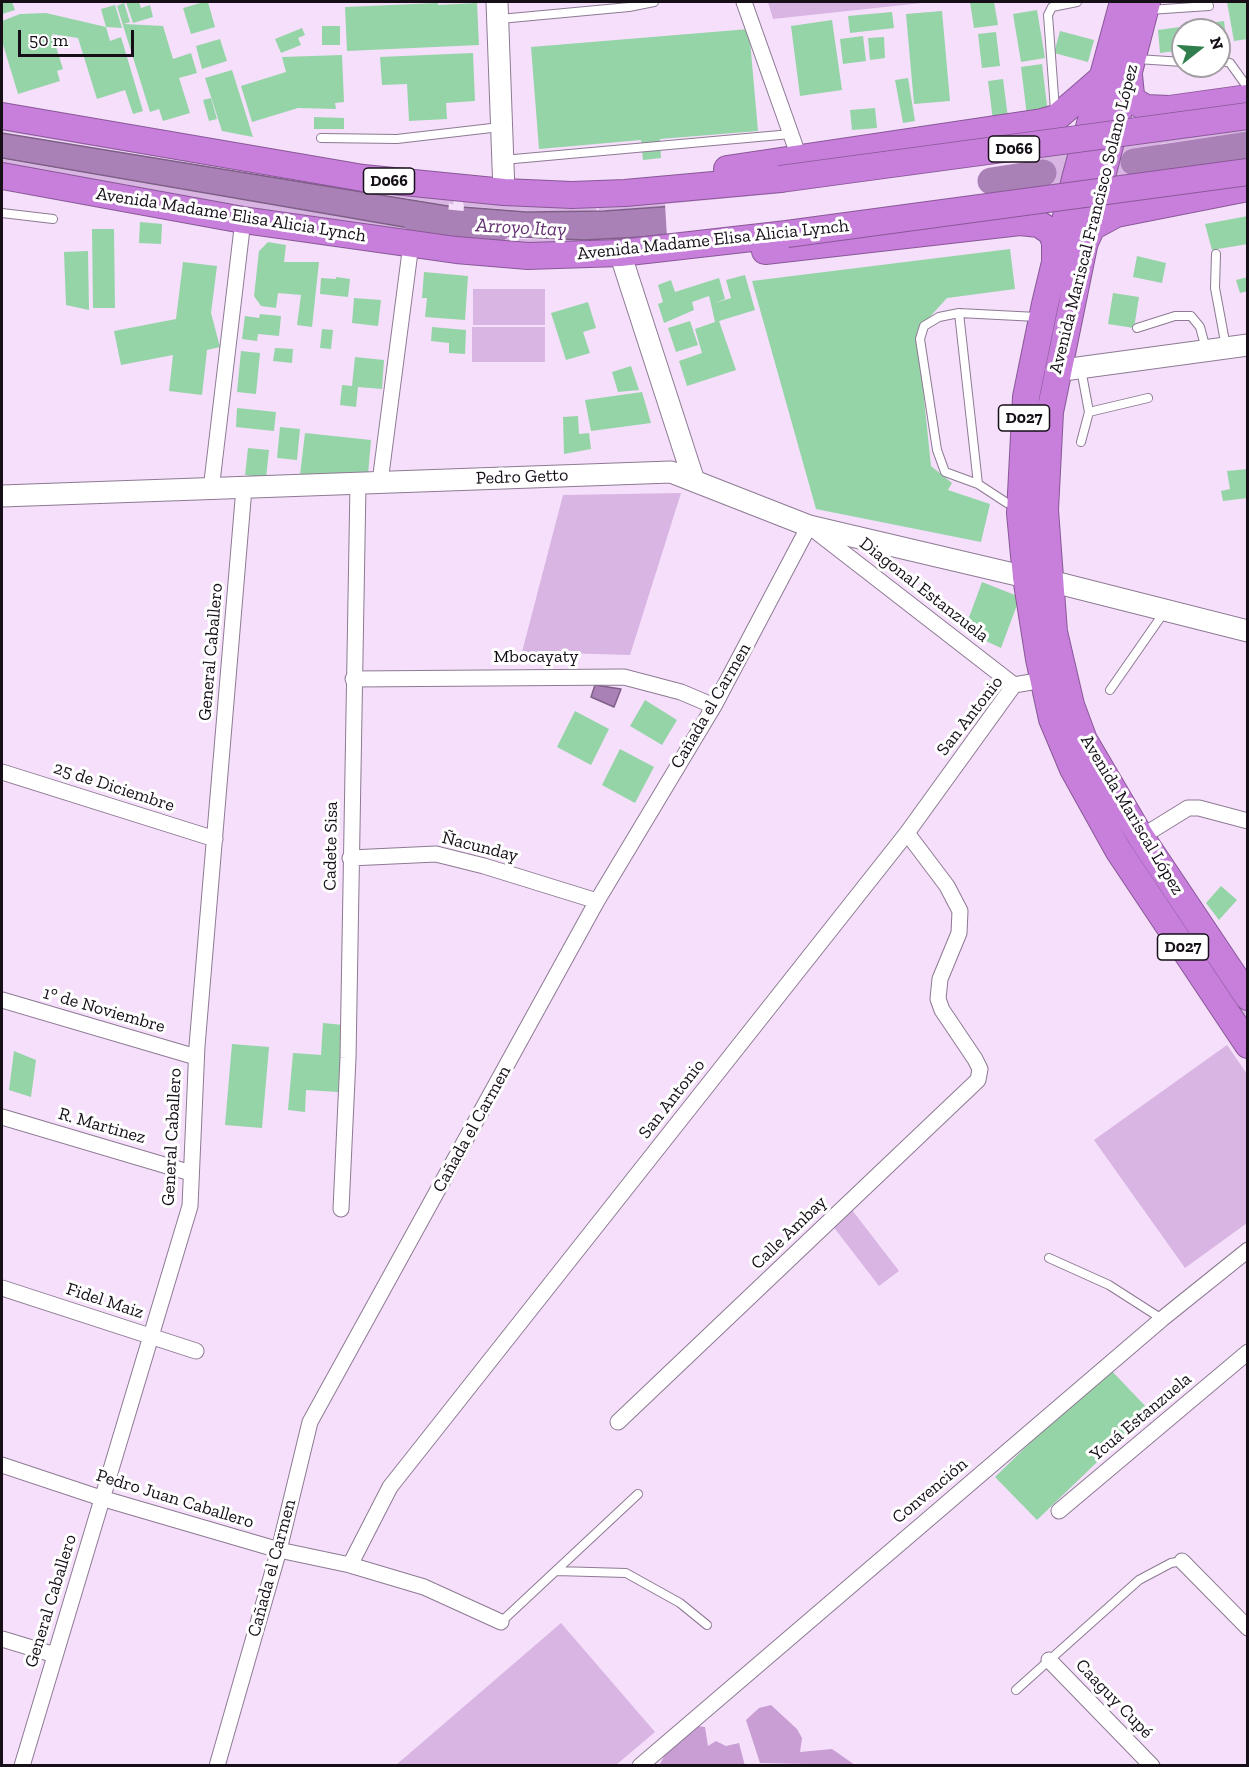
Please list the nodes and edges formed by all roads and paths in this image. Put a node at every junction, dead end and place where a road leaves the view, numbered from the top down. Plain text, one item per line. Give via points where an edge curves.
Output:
1 (654, 2) edge
2 (744, 2) edge
3 (1077, 2) edge
4 (628, 4) edge
5 (1138, 4) edge
6 (1209, 6) dead end
7 (497, 10) edge
8 (1171, 63) edge
9 (1231, 64) edge
10 (1131, 65) junction
11 (1101, 79) junction
12 (1248, 88) edge
13 (1248, 98) edge
14 (2, 116) edge
15 (1248, 116) edge
16 (1056, 118) junction
17 (502, 127) junction
18 (321, 138) dead end
19 (795, 145) junction
20 (503, 160) junction
21 (1248, 172) edge
22 (2, 176) edge
23 (1248, 188) edge
24 (672, 189) junction
25 (504, 192) junction
26 (2, 213) edge
27 (53, 219) dead end
28 (243, 220) junction
29 (411, 244) junction
30 (678, 246) junction
31 (1084, 246) junction
32 (620, 253) junction
33 (1216, 254) dead end
34 (1055, 262) junction
35 (959, 313) junction
36 (1042, 317) junction
37 (1137, 328) dead end
38 (1248, 345) edge
39 (1216, 349) junction
40 (1068, 370) junction
41 (1148, 398) dead end
42 (1089, 412) junction
43 (1081, 442) dead end
44 (694, 481) junction
45 (380, 482) junction
46 (358, 484) junction
47 (978, 484) junction
48 (244, 488) junction
49 (212, 490) junction
50 (2, 496) edge
51 (1021, 507) junction
52 (809, 526) junction
53 (1038, 579) junction
54 (1166, 610) junction
55 (1248, 631) edge
56 (353, 679) junction
57 (1043, 680) junction
58 (1014, 685) junction
59 (1110, 690) dead end
60 (714, 706) junction
61 (2, 772) edge
62 (1248, 821) edge
63 (907, 833) junction
64 (1141, 837) junction
65 (214, 839) junction
66 (350, 858) junction
67 (597, 901) junction
68 (1248, 997) edge
69 (2, 1000) edge
70 (1248, 1045) edge
71 (196, 1057) junction
72 (2, 1117) edge
73 (191, 1173) junction
74 (341, 1209) dead end
75 (1248, 1250) edge
76 (1049, 1258) dead end
77 (2, 1288) edge
78 (1162, 1319) junction
79 (151, 1337) junction
80 (196, 1351) dead end
81 (1248, 1352) edge
82 (618, 1422) dead end
83 (2, 1465) edge
84 (638, 1494) dead end
85 (101, 1498) junction
86 (1059, 1511) dead end
87 (279, 1550) junction
88 (1182, 1561) joint
89 (350, 1565) junction
90 (556, 1571) junction
91 (501, 1622) joint
92 (707, 1625) dead end
93 (1248, 1628) edge
94 (2, 1639) edge
95 (55, 1655) junction
96 (1049, 1660) junction
97 (1016, 1690) dead end
98 (22, 1766) edge
99 (217, 1766) edge
100 (640, 1766) edge
101 (1152, 1766) edge

1 - 4 lane
2 - 19 street
3 - 16 lane via 1052,7 1048,15
4 - 7 lane
5 - 6 lane
5 - 10 highway, Avenida Mariscal Francisco Solano López
5 - 11 highway, Avenida Mariscal Francisco Solano López
7 - 17 street
8 - 10 lane
9 - 12 lane
10 - 13 highway via 1131,95 1146,108 1169,109
10 - 31 highway, Avenida Mariscal Francisco Solano López / D027
11 - 16 highway
11 - 34 highway, Avenida Mariscal Francisco Solano López / D027
14 - 25 highway, D066 via 363,178
15 - 24 highway, D066, bridge via 780,179
16 - 19 highway via 1006,129
17 - 18 lane via 397,139
17 - 20 street
19 - 20 lane
19 - 24 highway via 692,177
20 - 25 street
21 - 30 highway, Avenida Madame Elisa Alicia Lynch, bridge
22 - 28 highway, Avenida Madame Elisa Alicia Lynch
23 - 31 highway via 1116,214 1092,227
24 - 25 highway, D066 via 572,195
26 - 27 lane
28 - 29 highway, Avenida Madame Elisa Alicia Lynch
28 - 49 street
29 - 32 highway, Avenida Madame Elisa Alicia Lynch via 528,256
29 - 45 street
30 - 32 highway, Avenida Madame Elisa Alicia Lynch
30 - 34 highway via 766,251 1020,222 1039,224 1051,232
31 - 40 highway, Avenida Mariscal Francisco Solano López / D027
32 - 44 street
33 - 39 lane
34 - 36 highway, Avenida Mariscal Francisco Solano López / D027
35 - 36 lane
35 - 47 lane
35 - 47 lane via 939,317 924,327 920,339 942,463 950,475
36 - 51 highway, Avenida Mariscal Francisco Solano López / D027 via 1026,397
37 - 39 lane via 1175,316 1191,316
38 - 39 street
39 - 40 street
40 - 42 lane
40 - 53 highway, Avenida Mariscal Francisco Solano López / D027 via 1050,412
41 - 42 lane
42 - 43 lane
44 - 45 street, Pedro Getto via 671,472
44 - 52 street, Pedro Getto
45 - 46 street, Pedro Getto
46 - 48 street, Pedro Getto
46 - 56 street, Cadete Sisa
47 - 51 lane via 1007,503
48 - 49 street, Pedro Getto
48 - 65 street, General Caballero
49 - 50 street, Pedro Getto
51 - 53 highway, Avenida Mariscal Francisco Solano López / D027
52 - 53 street, Pedro Getto
52 - 58 street, Diagonal Estanzuela
52 - 60 street, Cañada el Carmen
53 - 54 street, Pedro Getto
53 - 57 highway, Avenida Mariscal López / D027
53 - 64 highway, Avenida Mariscal López / D027 via 1084,740
54 - 55 street, Pedro Getto
54 - 59 lane
56 - 60 street, Mbocayaty via 624,677 681,692
56 - 66 street, Cadete Sisa
57 - 58 street, San Antonio
57 - 70 highway, Avenida Mariscal López / D027 via 1052,719 1073,769 1118,850
58 - 63 street, San Antonio
60 - 67 street, Cañada el Carmen
61 - 65 street, 25 de Diciembre
62 - 64 street via 1188,808
63 - 82 street, Calle Ambay via 947,886 960,911 959,933 940,979 938,999 980,1069 978,1080
63 - 89 street, San Antonio via 390,1487
64 - 68 highway, Avenida Mariscal López / D027
65 - 71 street, General Caballero
66 - 67 street, Ñacunday via 436,854
66 - 74 street, Cadete Sisa via 348,1058
67 - 87 street, Cañada el Carmen via 310,1422
69 - 71 street, 1° de Noviembre
71 - 73 street, General Caballero
72 - 73 street, R. Martinez
73 - 79 street, General Caballero via 190,1206
75 - 78 street, Convención
76 - 78 lane via 1109,1285
77 - 79 street, Fidel Maiz
78 - 100 street, Convención
79 - 80 street, Fidel Maiz
79 - 85 street, General Caballero
81 - 86 street, Ycuá Estanzuela
83 - 85 street, Pedro Juan Caballero
84 - 90 lane, Pedro Juan Caballero
85 - 87 street, Pedro Juan Caballero
85 - 95 street, General Caballero
87 - 89 street, Pedro Juan Caballero
87 - 99 street, Cañada el Carmen
88 - 93 street
88 - 96 lane via 1139,1580
89 - 91 street, Pedro Juan Caballero via 424,1587
90 - 91 lane, Pedro Juan Caballero
90 - 92 lane via 626,1573 680,1603
94 - 95 street
95 - 98 street, General Caballero
96 - 97 lane
96 - 101 street, Caaguy Cupé

